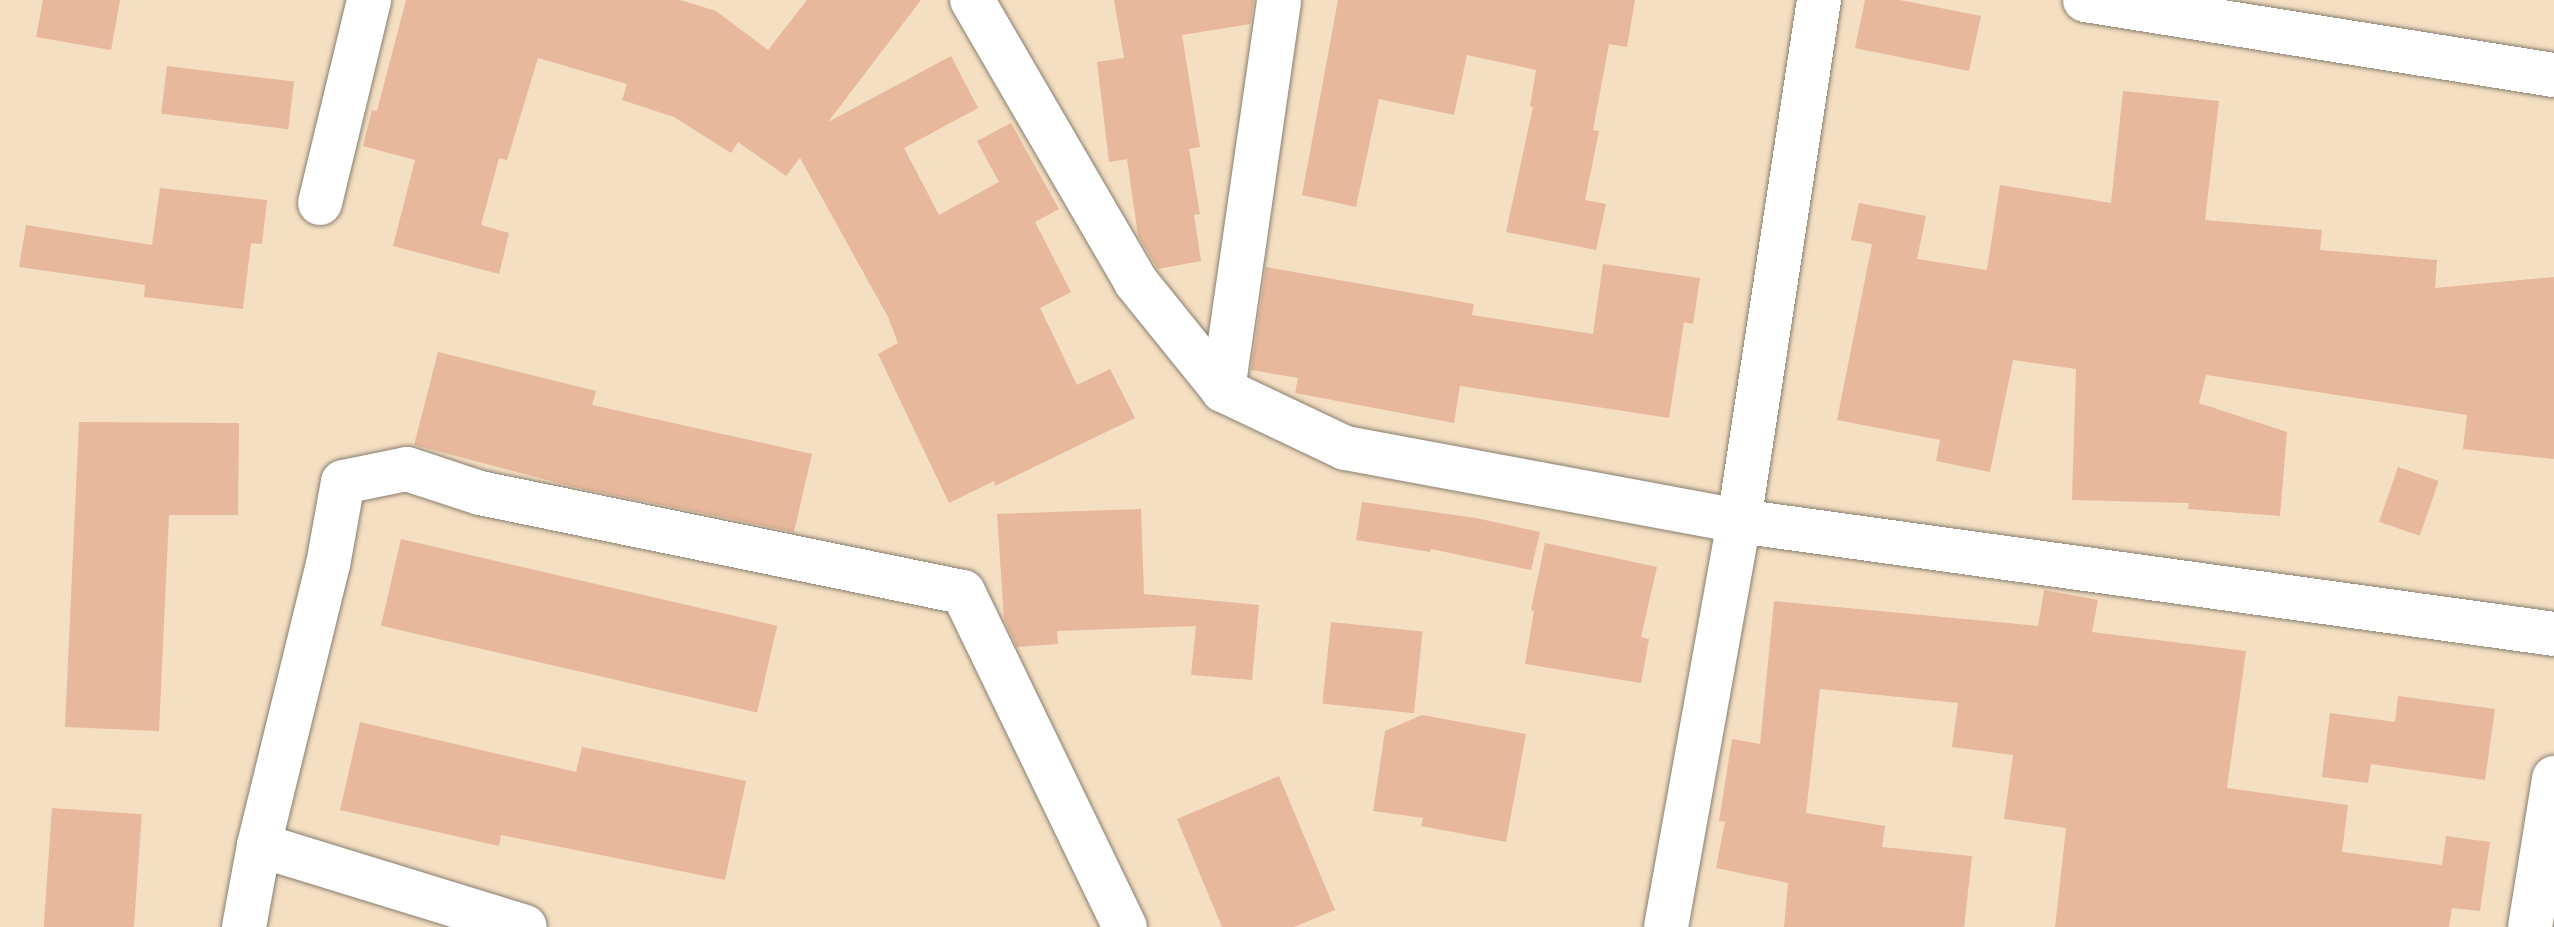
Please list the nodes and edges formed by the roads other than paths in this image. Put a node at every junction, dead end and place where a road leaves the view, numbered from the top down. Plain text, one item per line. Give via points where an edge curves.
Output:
1 (369, 0) edge
2 (972, 0) edge
3 (1279, 0) edge
4 (1819, 0) edge
5 (2085, 0) edge
6 (2554, 75) edge
7 (320, 203) dead end
8 (1223, 390) junction
9 (1739, 521) junction
10 (2554, 634) edge
11 (2554, 778) edge
12 (259, 845) junction
13 (244, 927) edge
14 (525, 927) edge
15 (1125, 927) edge
16 (1666, 927) edge
17 (2530, 927) edge

1 - 7 street
2 - 8 street via 1136,282
3 - 8 street
4 - 9 street
5 - 6 street
8 - 9 street via 1345,448
9 - 10 street
9 - 16 street
11 - 17 street
12 - 13 street
12 - 14 street
12 - 15 street via 328,565 343,482 407,469 480,493 963,592

